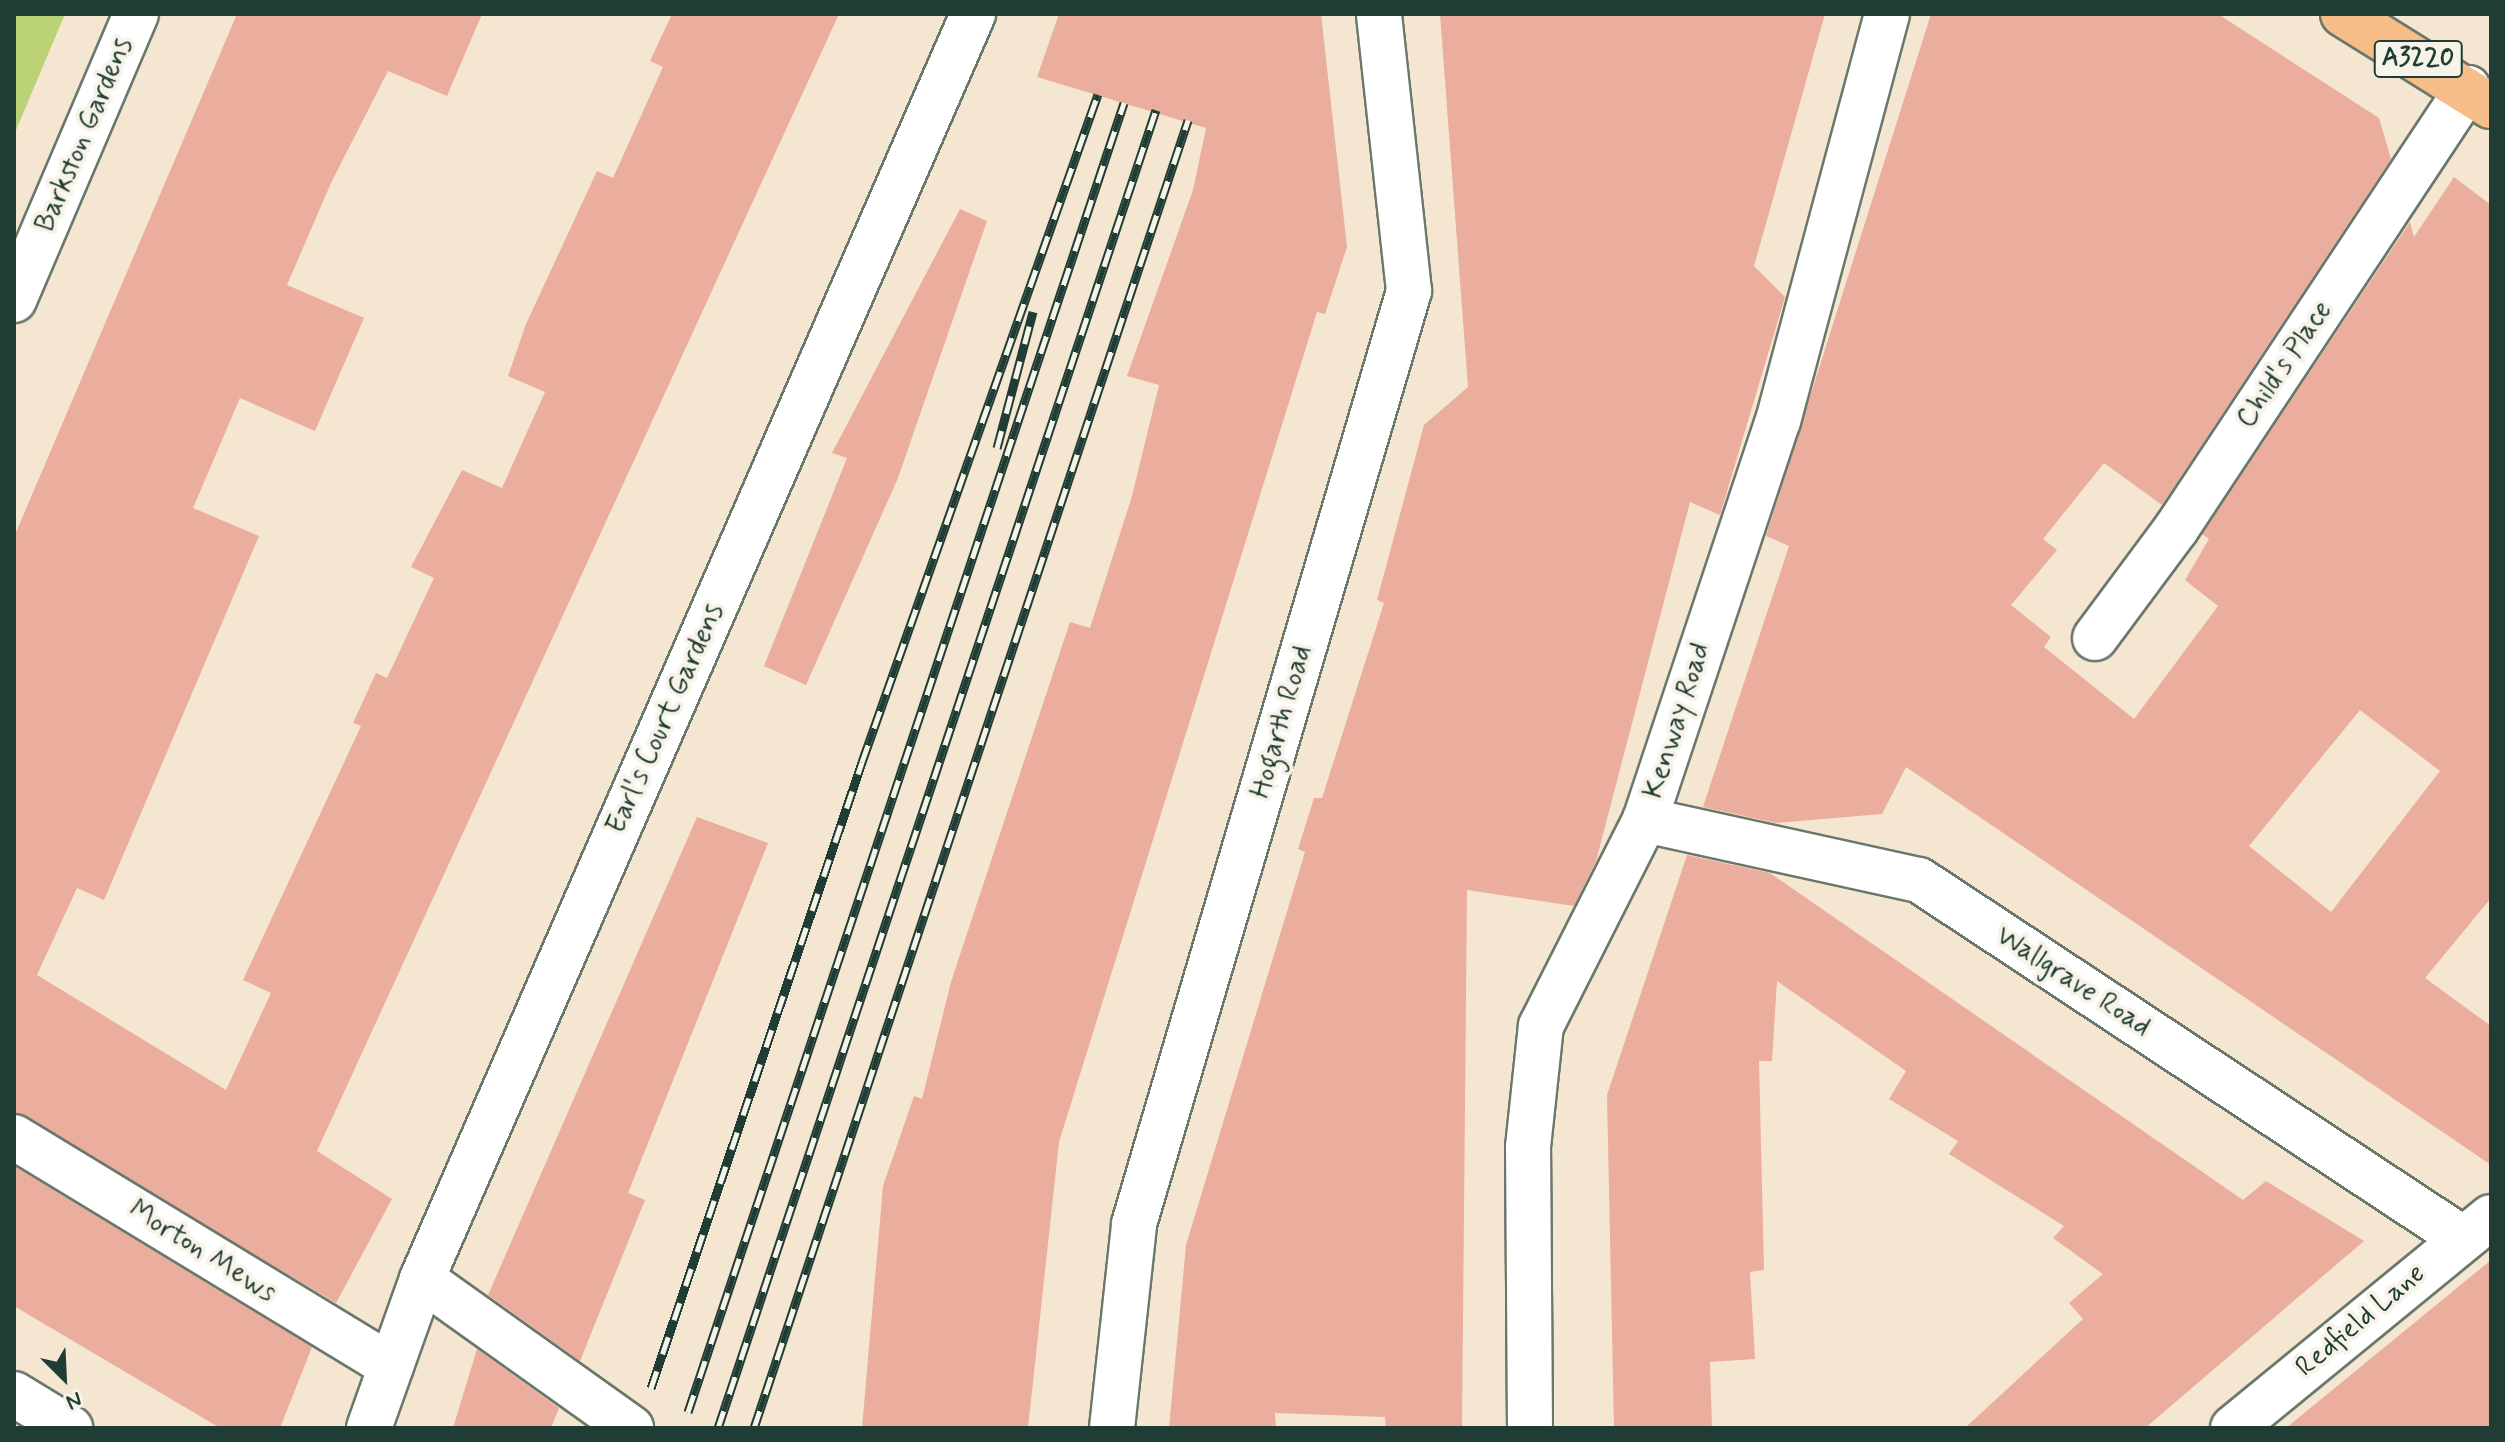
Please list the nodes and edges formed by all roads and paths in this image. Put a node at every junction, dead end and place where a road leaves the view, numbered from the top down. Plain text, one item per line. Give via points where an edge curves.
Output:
1 (136, 14) edge
2 (973, 14) edge
3 (1379, 14) edge
4 (1887, 14) edge
5 (2343, 14) edge
6 (2479, 97) edge
7 (14, 300) edge
8 (2095, 638) dead end
9 (1645, 820) junction
10 (14, 1137) edge
11 (2484, 1223) edge
12 (422, 1279) junction
13 (391, 1366) junction
14 (14, 1394) edge
15 (70, 1428) edge
16 (369, 1428) edge
17 (631, 1428) edge
18 (1112, 1428) edge
19 (1530, 1428) edge
20 (2233, 1428) edge

1 - 7 street, Barkston Gardens
2 - 12 street, Earl's Court Gardens
3 - 18 street, Hogarth Road via 1409,291 1134,1224
4 - 9 street, Kenway Road via 1778,421
5 - 6 highway, A3220
6 - 8 street, Child's Place
9 - 11 street, Wallgrave Road via 1919,880
9 - 19 street, Kenway Road via 1541,1026 1528,1147
10 - 13 street, Morton Mews
11 - 20 street, Redfield Lane
12 - 13 street, Earl's Court Gardens
12 - 17 street
13 - 16 street, Earl's Court Gardens
14 - 15 street

